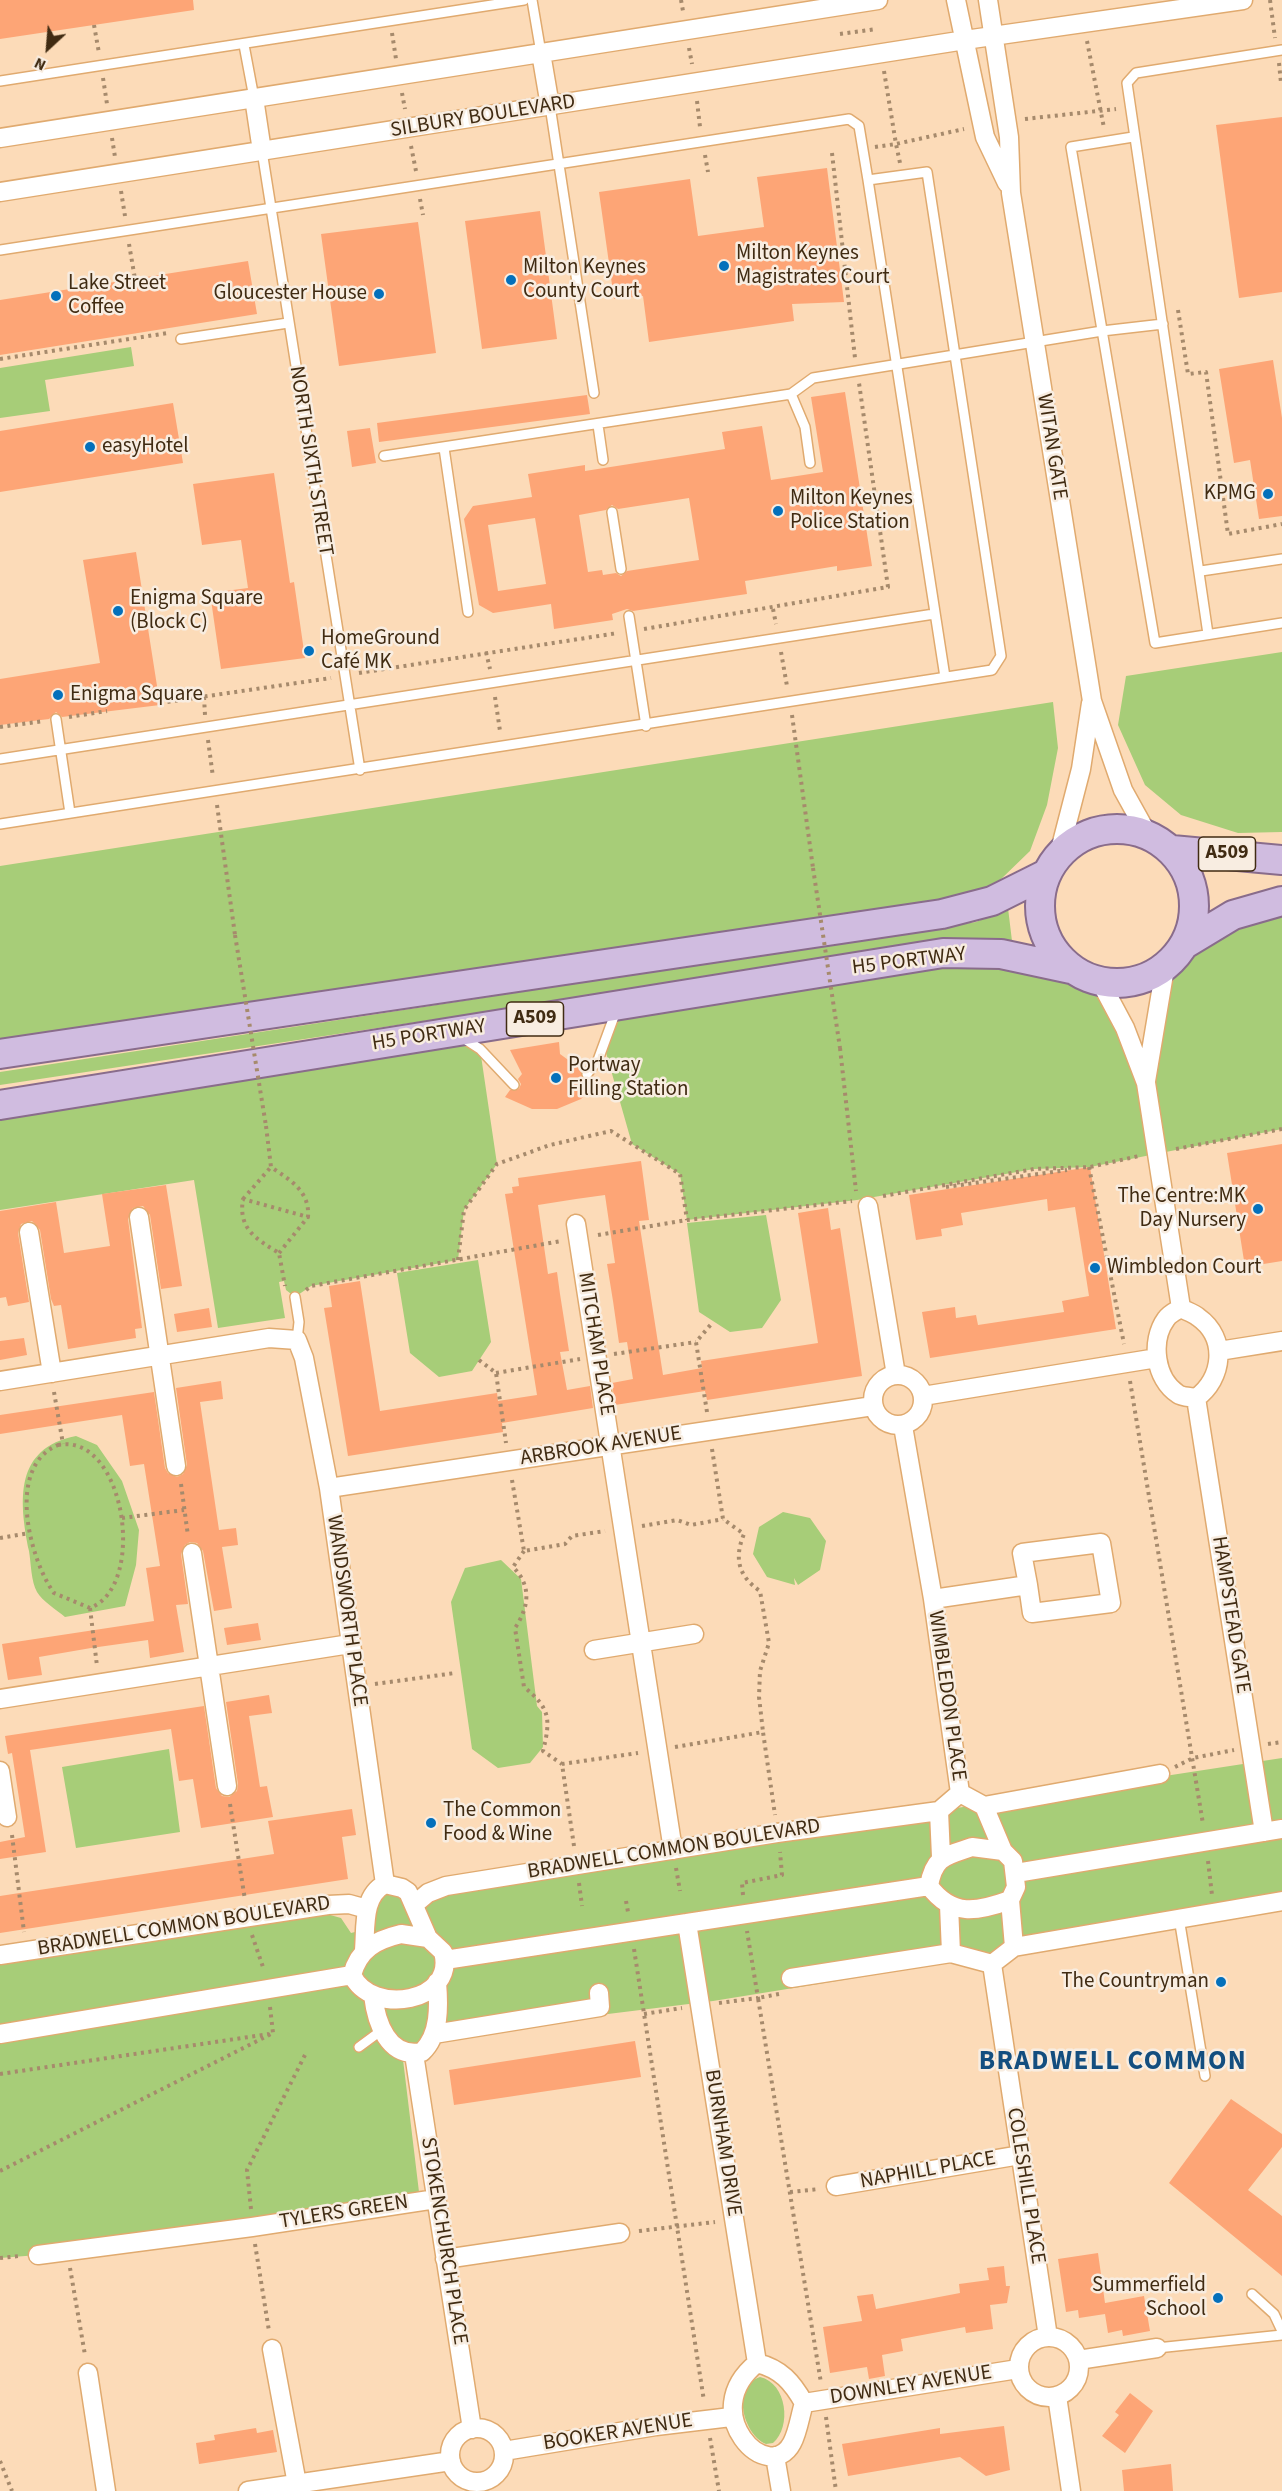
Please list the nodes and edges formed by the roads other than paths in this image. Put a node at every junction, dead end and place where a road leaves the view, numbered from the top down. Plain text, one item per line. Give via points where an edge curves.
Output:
1 (524, 0) edge
2 (532, 0) edge
3 (878, 0) edge
4 (956, 0) edge
5 (988, 0) edge
6 (1243, 0) edge
7 (995, 36) junction
8 (965, 40) junction
9 (243, 45) junction
10 (1282, 50) edge
11 (541, 53) junction
12 (0, 81) edge
13 (254, 98) junction
14 (550, 106) junction
15 (1133, 137) junction
16 (0, 138) edge
17 (262, 152) junction
18 (560, 163) junction
19 (868, 180) junction
20 (0, 192) edge
21 (1011, 193) junction
22 (271, 207) junction
23 (0, 250) edge
24 (288, 323) junction
25 (1163, 324) junction
26 (1102, 331) junction
27 (181, 339) road end
28 (1034, 344) junction
29 (957, 354) junction
30 (898, 364) junction
31 (594, 393) dead end
32 (791, 394) junction
33 (598, 425) junction
34 (444, 447) junction
35 (384, 456) dead end
36 (603, 460) dead end
37 (810, 463) dead end
38 (612, 512) dead end
39 (1282, 559) edge
40 (621, 569) dead end
41 (1201, 571) junction
42 (468, 612) dead end
43 (934, 614) junction
44 (629, 616) dead end
45 (1282, 623) edge
46 (1209, 634) junction
47 (636, 660) junction
48 (945, 677) junction
49 (1092, 701) junction
50 (351, 704) junction
51 (56, 719) dead end
52 (646, 726) junction
53 (61, 749) junction
54 (0, 759) edge
55 (360, 770) junction
56 (70, 813) junction
57 (0, 824) edge
58 (1148, 835) junction
59 (1172, 850) junction
60 (1282, 860) edge
61 (1053, 864) junction
62 (1282, 901) edge
63 (1185, 944) junction
64 (1165, 968) junction
65 (1071, 969) junction
66 (1101, 983) junction
67 (618, 1006) junction
68 (453, 1032) junction
69 (0, 1054) edge
70 (587, 1074) dead end
71 (1146, 1083) junction
72 (514, 1086) dead end
73 (0, 1105) edge
74 (873, 1200) road end
75 (139, 1217) dead end
76 (577, 1231) road end
77 (29, 1232) dead end
78 (296, 1297) road end
79 (1181, 1308) junction
80 (297, 1340) junction
81 (1282, 1341) edge
82 (1219, 1351) junction
83 (159, 1355) junction
84 (1157, 1358) junction
85 (52, 1373) junction
86 (897, 1375) junction
87 (0, 1381) edge
88 (923, 1396) junction
89 (1196, 1398) junction
90 (873, 1406) junction
91 (903, 1426) junction
92 (611, 1445) junction
93 (176, 1466) road end
94 (329, 1488) junction
95 (192, 1553) road end
96 (1028, 1585) junction
97 (933, 1599) junction
98 (694, 1634) dead end
99 (641, 1642) junction
100 (350, 1644) junction
101 (594, 1650) dead end
102 (209, 1666) junction
103 (0, 1699) edge
104 (0, 1771) edge
105 (1160, 1774) road end
106 (227, 1786) road end
107 (960, 1793) junction
108 (984, 1806) junction
109 (939, 1811) junction
110 (7, 1817) road end
111 (1282, 1829) edge
112 (1264, 1832) junction
113 (673, 1850) junction
114 (1003, 1851) junction
115 (941, 1857) junction
116 (1016, 1873) junction
117 (385, 1884) junction
118 (929, 1886) junction
119 (1010, 1900) junction
120 (1282, 1901) edge
121 (415, 1904) junction
122 (949, 1905) junction
123 (367, 1909) junction
124 (1179, 1918) junction
125 (687, 1923) junction
126 (428, 1938) junction
127 (1014, 1947) junction
128 (364, 1950) junction
129 (951, 1953) junction
130 (0, 1955) edge
131 (446, 1960) junction
132 (992, 1964) junction
133 (352, 1975) junction
134 (437, 1982) junction
135 (786, 1986) road end
136 (599, 1993) dead end
137 (373, 1995) junction
138 (382, 2030) junction
139 (0, 2034) edge
140 (434, 2034) junction
141 (359, 2047) dead end
142 (414, 2054) junction
143 (1205, 2076) dead end
144 (1020, 2155) junction
145 (836, 2186) road end
146 (436, 2199) junction
147 (620, 2234) road end
148 (38, 2255) dead end
149 (445, 2259) junction
150 (1252, 2294) dead end
151 (1282, 2333) edge
152 (1048, 2337) junction
153 (1157, 2348) joint
154 (272, 2349) road end
155 (1078, 2360) junction
156 (757, 2363) junction
157 (1018, 2369) junction
158 (88, 2373) road end
159 (1057, 2396) junction
160 (804, 2403) junction
161 (731, 2417) junction
162 (472, 2429) junction
163 (504, 2451) junction
164 (775, 2456) junction
165 (451, 2461) junction
166 (297, 2484) junction
167 (481, 2487) edge
168 (106, 2491) edge
169 (248, 2491) edge
170 (781, 2491) edge
171 (1071, 2491) edge

1 - 9 lane
2 - 11 lane
3 - 11 street
4 - 8 street, WITAN GATE
5 - 7 street, WITAN GATE
6 - 7 street
7 - 8 street, SILBURY BOULEVARD
7 - 21 street, WITAN GATE via 1009,137
8 - 14 street, SILBURY BOULEVARD
8 - 21 street, WITAN GATE via 985,137
9 - 12 lane
9 - 13 lane
10 - 15 lane via 1136,73 1127,83
11 - 13 street
11 - 14 street
13 - 16 street
13 - 17 street
14 - 17 street, SILBURY BOULEVARD
14 - 18 lane
15 - 25 lane
15 - 26 lane via 1071,147
17 - 20 street, SILBURY BOULEVARD
17 - 22 lane, NORTH SIXTH STREET
18 - 19 lane via 849,119 860,126
18 - 22 lane
18 - 31 lane
19 - 29 lane via 927,172
19 - 30 lane
21 - 28 street, WITAN GATE
22 - 23 lane
22 - 24 lane, NORTH SIXTH STREET
24 - 27 lane
24 - 50 lane, NORTH SIXTH STREET
25 - 26 lane
25 - 41 lane
26 - 28 lane
26 - 46 lane via 1155,643
28 - 29 lane
28 - 49 street, WITAN GATE
29 - 30 lane
29 - 48 lane via 1001,656 992,670
30 - 32 lane via 813,378
30 - 43 lane
32 - 33 lane
32 - 37 lane via 805,427
33 - 34 lane
33 - 36 lane
34 - 35 lane
34 - 42 lane
38 - 40 lane
39 - 41 lane
41 - 46 lane
43 - 47 lane
43 - 48 lane
44 - 47 lane
45 - 46 lane
47 - 50 lane
47 - 52 lane
48 - 52 lane
49 - 58 street, WITAN GATE via 1123,790
49 - 61 street, WITAN GATE via 1081,769
50 - 53 lane
50 - 55 lane, NORTH SIXTH STREET
51 - 53 lane
52 - 55 lane
53 - 54 lane
53 - 56 lane
55 - 56 lane
56 - 57 lane
58 - 59 main road
58 - 61 main road via 1124,829 1101,830 1078,839
59 - 60 main road, A509
59 - 63 main road via 1187,871 1194,895 1194,921
61 - 65 main road via 1040,899 1042,926 1053,950
61 - 69 main road, H5 PORTWAY / A509 via 992,901 942,914
62 - 63 main road via 1233,915
63 - 64 main road
64 - 66 main road via 1146,979 1124,984
64 - 71 street
65 - 66 main road
65 - 67 main road, H5 PORTWAY / A509 via 1001,954 943,953
66 - 71 street via 1125,1028
67 - 68 main road, H5 PORTWAY / A509
67 - 70 lane via 598,1060
68 - 72 lane via 480,1049
68 - 73 main road, H5 PORTWAY / A509
71 - 79 street
74 - 86 street
75 - 83 street
76 - 92 street, MITCHAM PLACE
77 - 85 street
78 - 80 lane
79 - 82 street via 1200,1317
79 - 84 street via 1166,1317 1158,1336
80 - 83 street via 269,1338
80 - 94 street, WANDSWORTH PLACE via 304,1358
81 - 82 street
82 - 89 street via 1218,1370 1210,1389
83 - 85 street
83 - 93 street
84 - 88 street
84 - 89 street via 1163,1378 1179,1395
85 - 87 street
86 - 88 street via 914,1380
86 - 90 street via 886,1377 877,1385
88 - 91 street via 920,1414
89 - 112 street, HAMPSTEAD GATE
90 - 91 street via 881,1420
90 - 92 street, ARBROOK AVENUE
91 - 97 street, WIMBLEDON PLACE
92 - 94 street, ARBROOK AVENUE
92 - 99 street, MITCHAM PLACE
94 - 100 street, WANDSWORTH PLACE
95 - 102 street
96 - 96 street via 1022,1553 1101,1543 1111,1603 1032,1613
96 - 97 street, WIMBLEDON PLACE
97 - 107 street, WIMBLEDON PLACE
98 - 99 street
99 - 101 street
99 - 113 street, MITCHAM PLACE
100 - 102 street
100 - 117 street, WANDSWORTH PLACE
102 - 103 street
102 - 106 street
104 - 110 street
105 - 108 street
107 - 108 street
107 - 109 street
108 - 114 street
109 - 113 street, BRADWELL COMMON BOULEVARD
109 - 115 street
111 - 112 street
112 - 116 street
113 - 121 street, BRADWELL COMMON BOULEVARD via 446,1886
114 - 115 street via 972,1847
114 - 116 street via 1013,1861
115 - 118 street via 931,1873
116 - 119 street via 1016,1887
117 - 121 street via 402,1887
117 - 123 street via 374,1891
118 - 122 street
118 - 125 street
119 - 122 street via 967,1911
119 - 127 street
120 - 124 street
121 - 126 street
122 - 129 street
123 - 128 street
123 - 130 street, BRADWELL COMMON BOULEVARD via 349,1904 328,1905
124 - 127 street
124 - 143 lane
125 - 131 street
125 - 156 street, BURNHAM DRIVE
126 - 128 street via 401,1934
126 - 131 street
127 - 132 street
128 - 133 street
129 - 132 street
129 - 135 street
131 - 134 street
132 - 144 street, COLESHILL PLACE
133 - 137 street
133 - 139 street
134 - 137 street via 410,1999 384,2000
134 - 140 street via 439,2002
136 - 140 street via 600,2007
137 - 138 street
138 - 141 lane
138 - 142 street via 395,2047
140 - 142 street via 425,2049
142 - 146 street, STOKENCHURCH PLACE
144 - 145 street, NAPHILL PLACE
144 - 152 street, COLESHILL PLACE
146 - 148 street, TYLERS GREEN
146 - 149 street, STOKENCHURCH PLACE
147 - 149 street
149 - 162 street, STOKENCHURCH PLACE
150 - 151 lane via 1274,2314
151 - 153 lane
152 - 155 street via 1068,2343
152 - 157 street via 1028,2345
153 - 155 street
154 - 166 street
155 - 159 street via 1076,2380 1070,2389
156 - 160 street via 773,2367 791,2381
156 - 161 street via 743,2374
157 - 159 street via 1028,2389 1047,2397
157 - 160 street, DOWNLEY AVENUE
158 - 168 street
159 - 171 street
160 - 164 street via 792,2444
161 - 163 street, BOOKER AVENUE
161 - 164 street via 746,2445 764,2456
162 - 163 street via 490,2431
162 - 165 street via 457,2437
163 - 167 street via 501,2468
164 - 170 street
165 - 166 street
165 - 167 street via 458,2475
166 - 169 street

